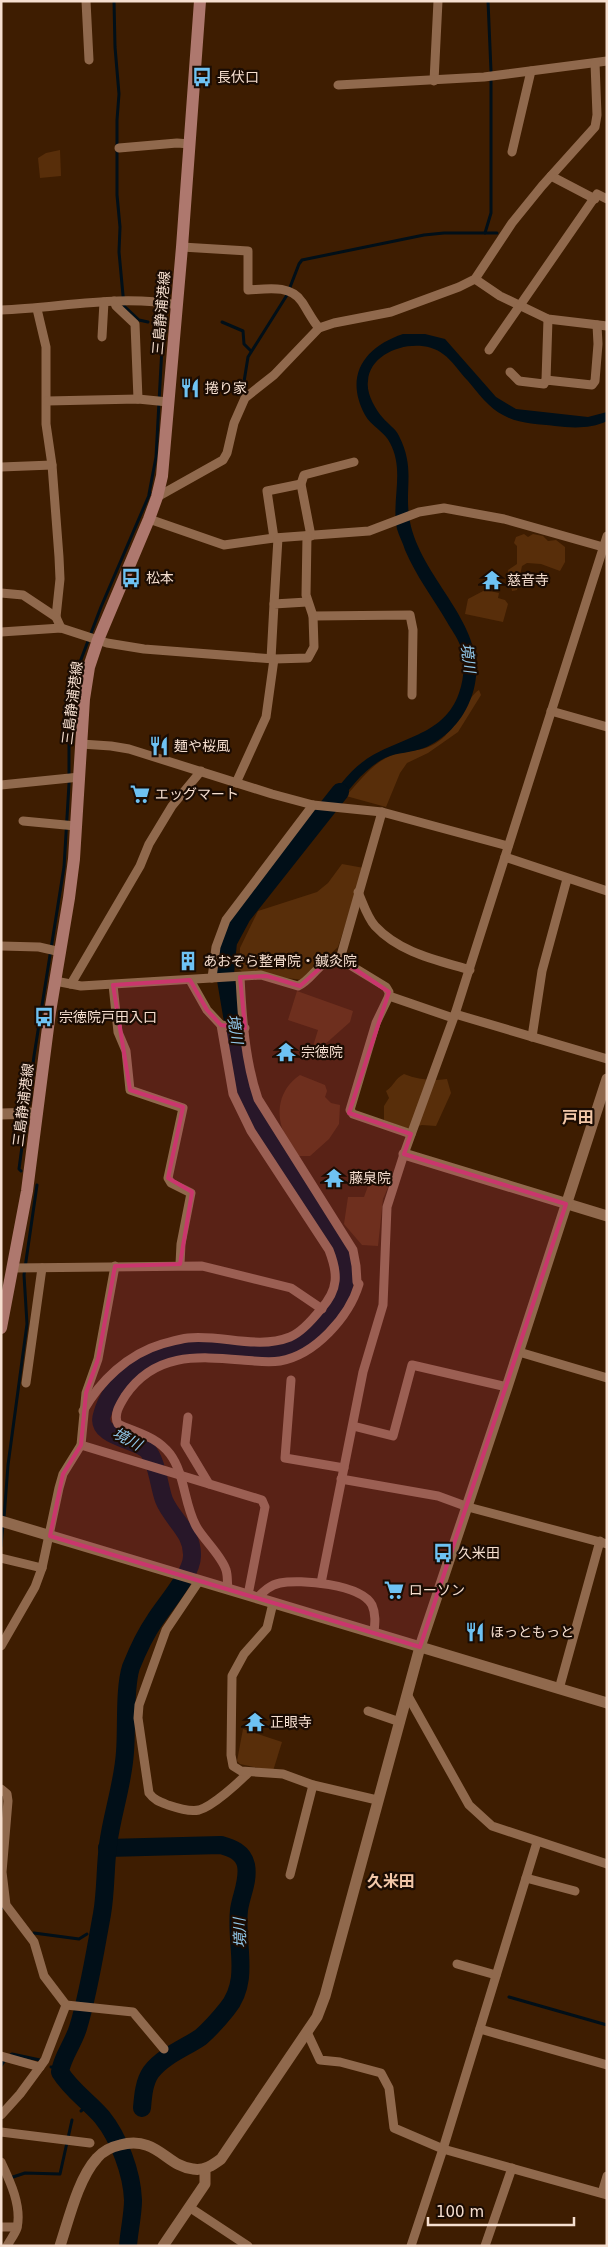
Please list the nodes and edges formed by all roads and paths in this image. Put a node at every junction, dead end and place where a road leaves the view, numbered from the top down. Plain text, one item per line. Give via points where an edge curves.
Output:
1 (86, 1) edge
2 (200, 1) edge
3 (438, 1) edge
4 (89, 60) dead end
5 (607, 61) edge
6 (595, 63) junction
7 (531, 71) junction
8 (434, 81) junction
9 (338, 85) dead end
10 (190, 144) junction
11 (119, 148) dead end
12 (512, 152) dead end
13 (551, 176) junction
14 (595, 199) junction
15 (607, 199) edge
16 (182, 247) junction
17 (475, 279) junction
18 (114, 301) junction
19 (104, 302) junction
20 (177, 305) junction
21 (519, 305) junction
22 (37, 309) junction
23 (1, 310) edge
24 (548, 319) junction
25 (597, 325) junction
26 (607, 326) edge
27 (319, 328) junction
28 (102, 337) dead end
29 (489, 350) dead end
30 (510, 372) dead end
31 (546, 380) junction
32 (138, 398) junction
33 (47, 401) junction
34 (168, 402) junction
35 (354, 462) dead end
36 (52, 465) junction
37 (1, 467) edge
38 (301, 484) junction
39 (157, 497) junction
40 (149, 519) junction
41 (309, 536) junction
42 (607, 536) edge
43 (276, 538) junction
44 (603, 546) junction
45 (602, 561) edge
46 (1, 593) edge
47 (307, 602) junction
48 (274, 604) junction
49 (313, 616) junction
50 (56, 617) junction
51 (61, 628) junction
52 (1, 632) edge
53 (98, 640) junction
54 (273, 659) junction
55 (412, 695) dead end
56 (551, 711) junction
57 (607, 727) edge
58 (81, 744) junction
59 (201, 771) junction
60 (80, 777) junction
61 (236, 783) junction
62 (1, 785) edge
63 (316, 805) junction
64 (382, 812) junction
65 (23, 821) dead end
66 (76, 826) junction
67 (508, 846) junction
68 (505, 857) junction
69 (567, 879) junction
70 (607, 891) edge
71 (358, 892) junction
72 (1, 946) edge
73 (60, 952) junction
74 (340, 958) junction
75 (470, 970) junction
76 (237, 977) junction
77 (214, 978) junction
78 (190, 980) junction
79 (55, 982) junction
80 (71, 984) junction
81 (113, 984) junction
82 (389, 996) junction
83 (454, 1016) junction
84 (222, 1025) junction
85 (243, 1027) junction
86 (532, 1036) junction
87 (607, 1058) edge
88 (607, 1079) edge
89 (1, 1114) edge
90 (30, 1114) junction
91 (411, 1134) junction
92 (404, 1154) junction
93 (566, 1204) junction
94 (607, 1216) edge
95 (180, 1264) junction
96 (115, 1266) junction
97 (13, 1268) junction
98 (42, 1268) junction
99 (6, 1281) edge
100 (322, 1309) junction
101 (1, 1328) edge
102 (519, 1352) junction
103 (607, 1378) edge
104 (291, 1380) dead end
105 (26, 1383) dead end
106 (508, 1387) junction
107 (83, 1411) junction
108 (188, 1417) dead end
109 (353, 1426) junction
110 (81, 1445) junction
111 (344, 1468) junction
112 (179, 1474) junction
113 (341, 1479) junction
114 (209, 1484) junction
115 (468, 1507) junction
116 (1, 1521) edge
117 (50, 1536) junction
118 (604, 1542) edge
119 (1, 1558) edge
120 (42, 1568) junction
121 (197, 1580) junction
122 (321, 1583) junction
123 (228, 1589) junction
124 (253, 1597) junction
125 (273, 1603) junction
126 (374, 1632) junction
127 (1, 1646) edge
128 (420, 1648) junction
129 (560, 1689) junction
130 (408, 1696) junction
131 (607, 1704) edge
132 (368, 1711) dead end
133 (400, 1722) junction
134 (248, 1773) junction
135 (313, 1785) junction
136 (1, 1789) edge
137 (377, 1800) junction
138 (4, 1830) edge
139 (537, 1842) junction
140 (607, 1864) edge
141 (290, 1875) dead end
142 (526, 1878) junction
143 (574, 1891) dead end
144 (456, 1964) dead end
145 (496, 1975) junction
146 (69, 2005) junction
147 (480, 2029) junction
148 (307, 2032) junction
149 (164, 2048) dead end
150 (1, 2056) edge
151 (607, 2065) edge
152 (40, 2067) junction
153 (1, 2115) edge
154 (1, 2132) edge
155 (90, 2143) dead end
156 (443, 2149) junction
157 (1, 2162) edge
158 (205, 2168) junction
159 (512, 2168) junction
160 (607, 2176) edge
161 (604, 2194) edge
162 (189, 2207) junction
163 (1, 2227) edge
164 (17, 2228) junction
165 (7, 2246) edge
166 (60, 2246) edge
167 (162, 2246) edge
168 (248, 2246) edge
169 (411, 2246) edge
170 (485, 2246) edge

1 - 4 street
2 - 10 main road, 三島静浦港線
3 - 8 street
5 - 6 street
6 - 7 street
6 - 13 street via 595,127
7 - 8 street
7 - 12 street
8 - 9 street
10 - 11 street
10 - 16 main road, 三島静浦港線
13 - 14 street
13 - 17 street via 512,223
14 - 15 street via 597,194
14 - 21 street
16 - 20 main road, 三島静浦港線
16 - 27 street via 248,251 248,290 294,293
17 - 21 street
17 - 27 street via 391,312
18 - 19 street
18 - 20 street
18 - 32 street via 135,324
19 - 22 street
19 - 28 street
20 - 34 main road, 三島静浦港線
21 - 24 street
21 - 29 street
22 - 23 street
22 - 33 street via 46,347
24 - 25 street
24 - 31 street
25 - 26 street
25 - 31 street via 595,381 592,385
27 - 39 street via 274,375 245,398 223,460
30 - 31 street via 519,381 544,384
32 - 33 street
32 - 34 street
33 - 36 street via 47,434
34 - 39 main road, 三島静浦港線 via 162,476
35 - 38 street via 304,476
36 - 37 street
36 - 50 street via 60,580
38 - 41 street
38 - 43 street via 267,491
39 - 40 main road, 三島静浦港線
40 - 43 street via 224,544
40 - 53 main road, 三島静浦港線
41 - 43 street
41 - 44 street via 368,531 428,509 444,508 504,519
41 - 47 street
42 - 44 street
43 - 48 street
44 - 45 street
45 - 56 street
46 - 50 street via 23,595
47 - 48 street
47 - 49 street
48 - 54 street
49 - 54 street via 314,647 310,656 304,659
49 - 55 street via 410,615 413,630
50 - 51 street
51 - 52 street
51 - 53 street
53 - 54 street via 144,649
53 - 58 main road, 三島静浦港線 via 89,667
54 - 61 street via 266,717
56 - 57 street
56 - 67 street
58 - 59 street via 129,749
58 - 60 main road, 三島静浦港線
59 - 61 street
59 - 80 street via 172,806
60 - 62 street
60 - 66 main road, 三島静浦港線
61 - 63 street
63 - 64 street
63 - 77 street via 226,920 216,947
64 - 67 street
64 - 71 street
65 - 66 street
66 - 73 main road, 三島静浦港線
67 - 68 street
68 - 69 street
68 - 75 street
69 - 70 street
69 - 86 street via 542,971
71 - 74 street
71 - 75 street via 370,920 387,936 420,955
72 - 73 street via 39,947
73 - 79 main road, 三島静浦港線
74 - 76 street via 328,960 298,986 267,976
74 - 82 street via 386,988
75 - 83 street
76 - 77 street
76 - 85 street
77 - 78 street
78 - 81 street
78 - 84 street via 206,1010
79 - 80 street
79 - 90 main road, 三島静浦港線
80 - 81 street
81 - 95 street via 118,1032 126,1051 130,1090 183,1108 168,1178 171,1183 191,1193
82 - 83 street
82 - 91 street via 376,1023 350,1110 353,1114
83 - 86 street
83 - 91 street
84 - 85 street
84 - 100 street via 236,1102 251,1131 329,1250 336,1268 332,1293
85 - 112 street via 258,1099 353,1250 359,1284 344,1313 316,1344 301,1354 280,1361 195,1357 176,1360 147,1373 136,1382 122,1400 116,1420 118,1424 161,1444 171,1455
86 - 87 street
88 - 93 street
89 - 90 street
90 - 97 main road, 三島静浦港線 via 27,1191
91 - 92 street
92 - 93 street
92 - 109 street via 387,1207 382,1305 363,1372
93 - 94 street
93 - 102 street
95 - 96 street
95 - 100 street via 202,1266 281,1285
96 - 98 street
96 - 107 street via 99,1353 88,1382
97 - 98 street
97 - 99 main road, 三島静浦港線
98 - 105 street
99 - 101 main road, 三島静浦港線
100 - 107 street via 291,1336 283,1338 260,1342 189,1338 138,1354 114,1371 92,1394
102 - 103 street
102 - 106 street
104 - 111 street via 285,1458
106 - 109 street via 412,1365 393,1436
106 - 115 street
107 - 110 street
108 - 114 street via 185,1444
109 - 111 street
110 - 112 street
110 - 117 street via 63,1474
111 - 113 street
112 - 114 street
112 - 123 street via 196,1526 226,1569
113 - 115 street via 438,1496
113 - 122 street
114 - 124 street via 252,1495 264,1503
115 - 118 street
115 - 128 street
116 - 117 street
117 - 120 street
117 - 121 street
118 - 129 street
119 - 120 street
120 - 127 street via 35,1587
121 - 123 street
121 - 134 street via 166,1630 139,1705 149,1793 159,1802 200,1810
122 - 124 street via 280,1583
122 - 126 street via 346,1589 369,1601 375,1619
123 - 124 street
124 - 125 street
125 - 126 street
125 - 134 street via 267,1628 236,1666 230,1685 231,1761 236,1769
126 - 128 street
128 - 129 street
128 - 130 street
129 - 131 street
130 - 133 street
130 - 139 street via 469,1805 492,1826
132 - 133 street
133 - 137 street
134 - 135 street via 283,1774
135 - 137 street
135 - 141 street
136 - 138 street via 8,1801
137 - 148 street via 326,1996
138 - 146 street via 2,1872 6,1905 34,1942 44,1976
139 - 140 street
139 - 142 street
142 - 143 street
142 - 145 street
144 - 145 street
145 - 147 street
146 - 149 street via 134,2012
146 - 152 street
147 - 151 street
147 - 156 street
148 - 156 street via 320,2060 381,2073 389,2088 394,2128
148 - 158 street via 221,2159
150 - 152 street
152 - 153 street
154 - 155 street
156 - 159 street
156 - 169 street
157 - 164 street via 11,2183
158 - 162 street via 205,2184
158 - 166 street via 189,2169 151,2147 135,2142 109,2148 91,2165
159 - 161 street
159 - 170 street
160 - 161 street
162 - 167 street
162 - 168 street
163 - 164 street
164 - 165 street

